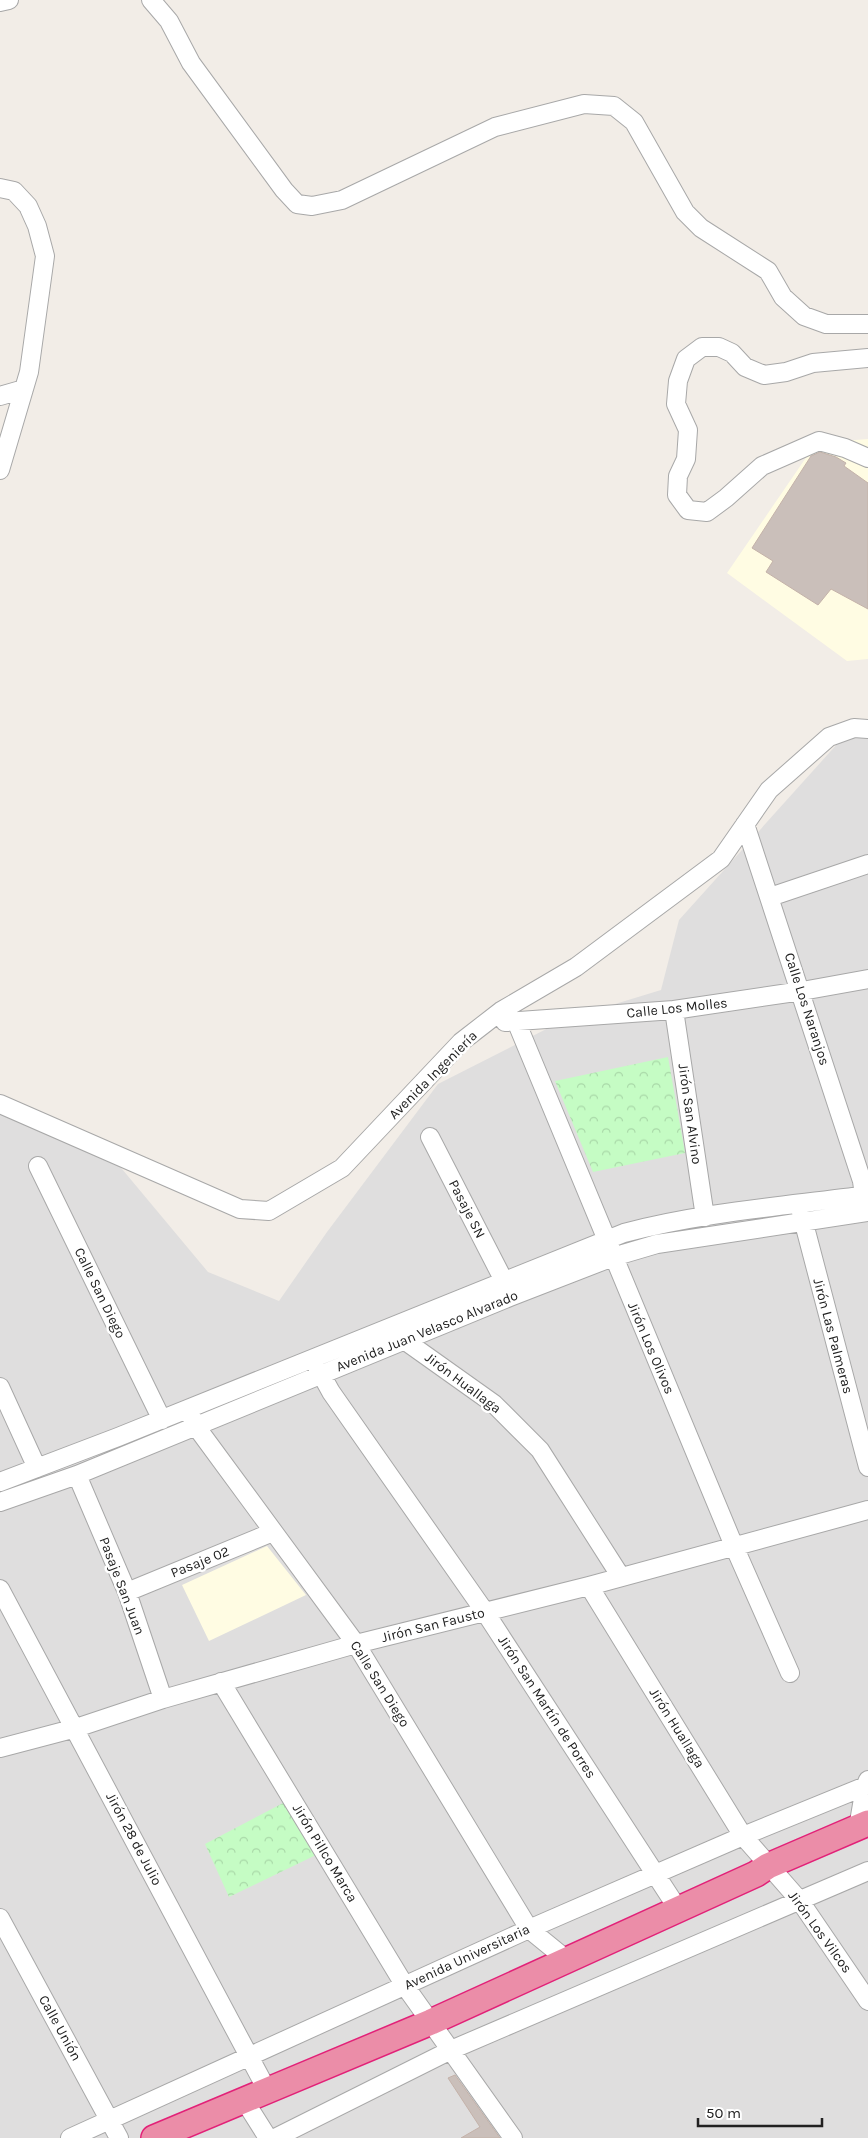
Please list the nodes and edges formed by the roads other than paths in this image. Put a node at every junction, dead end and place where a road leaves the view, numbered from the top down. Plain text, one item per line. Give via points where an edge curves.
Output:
1 (9, 0) edge
2 (151, 0) edge
3 (0, 2) edge
4 (0, 188) edge
5 (868, 324) edge
6 (868, 358) edge
7 (24, 389) junction
8 (0, 396) edge
9 (868, 458) edge
10 (0, 470) edge
11 (868, 729) edge
12 (745, 824) junction
13 (868, 864) edge
14 (770, 897) junction
15 (868, 979) edge
16 (802, 992) junction
17 (674, 1010) junction
18 (516, 1021) junction
19 (484, 1024) junction
20 (0, 1104) edge
21 (430, 1136) dead end
22 (38, 1166) dead end
23 (867, 1201) edge
24 (799, 1204) junction
25 (705, 1217) junction
26 (803, 1223) junction
27 (606, 1240) junction
28 (613, 1257) junction
29 (504, 1281) junction
30 (404, 1340) junction
31 (317, 1366) junction
32 (0, 1388) edge
33 (192, 1417) junction
34 (162, 1420) junction
35 (868, 1467) edge
36 (37, 1468) junction
37 (77, 1475) junction
38 (0, 1482) edge
39 (0, 1502) edge
40 (868, 1510) edge
41 (273, 1532) junction
42 (734, 1546) junction
43 (621, 1577) junction
44 (590, 1586) junction
45 (0, 1589) edge
46 (127, 1592) junction
47 (485, 1612) junction
48 (356, 1644) junction
49 (790, 1673) dead end
50 (221, 1682) junction
51 (163, 1699) junction
52 (76, 1728) junction
53 (0, 1748) edge
54 (867, 1784) edge
55 (863, 1825) edge
56 (743, 1836) junction
57 (768, 1866) junction
58 (868, 1871) edge
59 (655, 1873) junction
60 (800, 1901) junction
61 (678, 1909) junction
62 (0, 1918) edge
63 (529, 1929) junction
64 (567, 1960) junction
65 (405, 1986) junction
66 (868, 2001) edge
67 (431, 2022) junction
68 (452, 2050) junction
69 (248, 2058) junction
70 (267, 2090) junction
71 (244, 2100) junction
72 (110, 2119) junction
73 (70, 2138) edge
74 (120, 2138) edge
75 (154, 2138) edge
76 (268, 2138) edge
77 (275, 2138) edge
78 (512, 2138) edge

1 - 3 street
2 - 5 street via 169,21 191,63 297,204 312,206 342,200 495,127 584,104 614,106 634,122 685,212 701,228 768,271 783,297 804,316 826,324
4 - 7 street via 14,192 28,206 45,256
6 - 9 street via 813,363 764,375 745,367 732,353 719,347 702,347 686,359 678,381 676,404 688,430 686,459 678,476 677,495 688,510 708,512 762,466 819,441
7 - 8 street
7 - 10 street
11 - 12 street, Avenida Ingeniería via 854,728 829,737 769,790
12 - 14 street, Calle Los Naranjos
12 - 19 street, Avenida Ingeniería via 721,859 576,967
13 - 14 street
14 - 16 street, Calle Los Naranjos
15 - 16 street, Calle Los Molles
16 - 17 street, Calle Los Molles
16 - 23 street, Calle Los Naranjos
17 - 18 street, Calle Los Molles
17 - 25 street, Jirón San Alvino
18 - 19 street, Calle Los Molles
18 - 27 street, Jirón Los Olivos
19 - 20 street, Avenida Ingeniería via 461,1042 342,1168 269,1211 240,1209
21 - 29 street, Pasaje SN
22 - 34 street, Calle San Diego
23 - 24 street, Avenida Juan Velasco Alvarado
23 - 26 street, Avenida Juan Velasco Alvarado
24 - 25 street, Avenida Juan Velasco Alvarado
24 - 26 street, Jirón Las Palmeras
25 - 27 street, Avenida Juan Velasco Alvarado via 647,1227
26 - 28 street, Avenida Juan Velasco Alvarado via 657,1244
26 - 35 street, Jirón Las Palmeras
27 - 28 street, Jirón Los Olivos
27 - 29 street, Avenida Juan Velasco Alvarado
28 - 30 street, Avenida Juan Velasco Alvarado
28 - 42 street, Jirón Los Olivos
29 - 31 street, Avenida Juan Velasco Alvarado
30 - 31 street, Avenida Juan Velasco Alvarado
30 - 43 street, Jirón Huallaga via 494,1404 540,1450
31 - 33 street, Avenida Juan Velasco Alvarado
31 - 47 street, Jirón San Martín de Porres
32 - 36 street
33 - 34 street, Avenida Juan Velasco Alvarado
33 - 37 street, Avenida Juan Velasco Alvarado
33 - 41 street, Calle San Diego
34 - 36 street, Avenida Juan Velasco Alvarado
36 - 38 street, Avenida Juan Velasco Alvarado
37 - 39 street, Avenida Juan Velasco Alvarado
37 - 46 street, Pasaje San Juan
40 - 42 street, Jirón San Fausto
41 - 46 street, Pasaje 02
41 - 48 street, Calle San Diego
42 - 43 street, Jirón San Fausto
42 - 49 street, Jirón Los Olivos
43 - 44 street, Jirón San Fausto
44 - 47 street, Jirón San Fausto
44 - 56 street, Jirón Huallaga
45 - 52 street, Jirón 28 de Julio
46 - 51 street, Pasaje San Juan
47 - 48 street, Jirón San Fausto
47 - 59 street, Jirón San Martín de Porres
48 - 50 street, Jirón San Fausto
48 - 63 street, Calle San Diego
50 - 51 street, Jirón San Fausto
50 - 65 street, Jirón Pillco Marca
51 - 52 street, Jirón San Fausto
52 - 53 street, Jirón San Fausto
52 - 69 street, Jirón 28 de Julio
54 - 55 street
54 - 56 street, Avenida Universitaria
55 - 57 highway
56 - 57 street, Jirón Huallaga
56 - 59 street, Avenida Universitaria
57 - 60 street, Jirón Los Vilcos
57 - 61 highway
58 - 60 street
59 - 61 street, Jirón San Martín de Porres
59 - 63 street, Avenida Universitaria
60 - 66 street, Jirón Los Vilcos
60 - 68 street
61 - 64 highway
62 - 72 street, Calle Unión
63 - 64 street, Calle San Diego
63 - 65 street, Avenida Universitaria
64 - 67 highway
65 - 67 street, Jirón Pillco Marca
65 - 69 street, Avenida Universitaria
67 - 68 street, Jirón Pillco Marca
67 - 70 highway
68 - 77 street
68 - 78 street, Jirón Pillco Marca
69 - 70 street, Jirón 28 de Julio
69 - 72 street, Avenida Universitaria
70 - 71 highway
71 - 75 highway
71 - 76 street
72 - 73 street, Avenida Universitaria
72 - 74 street, Calle Unión

